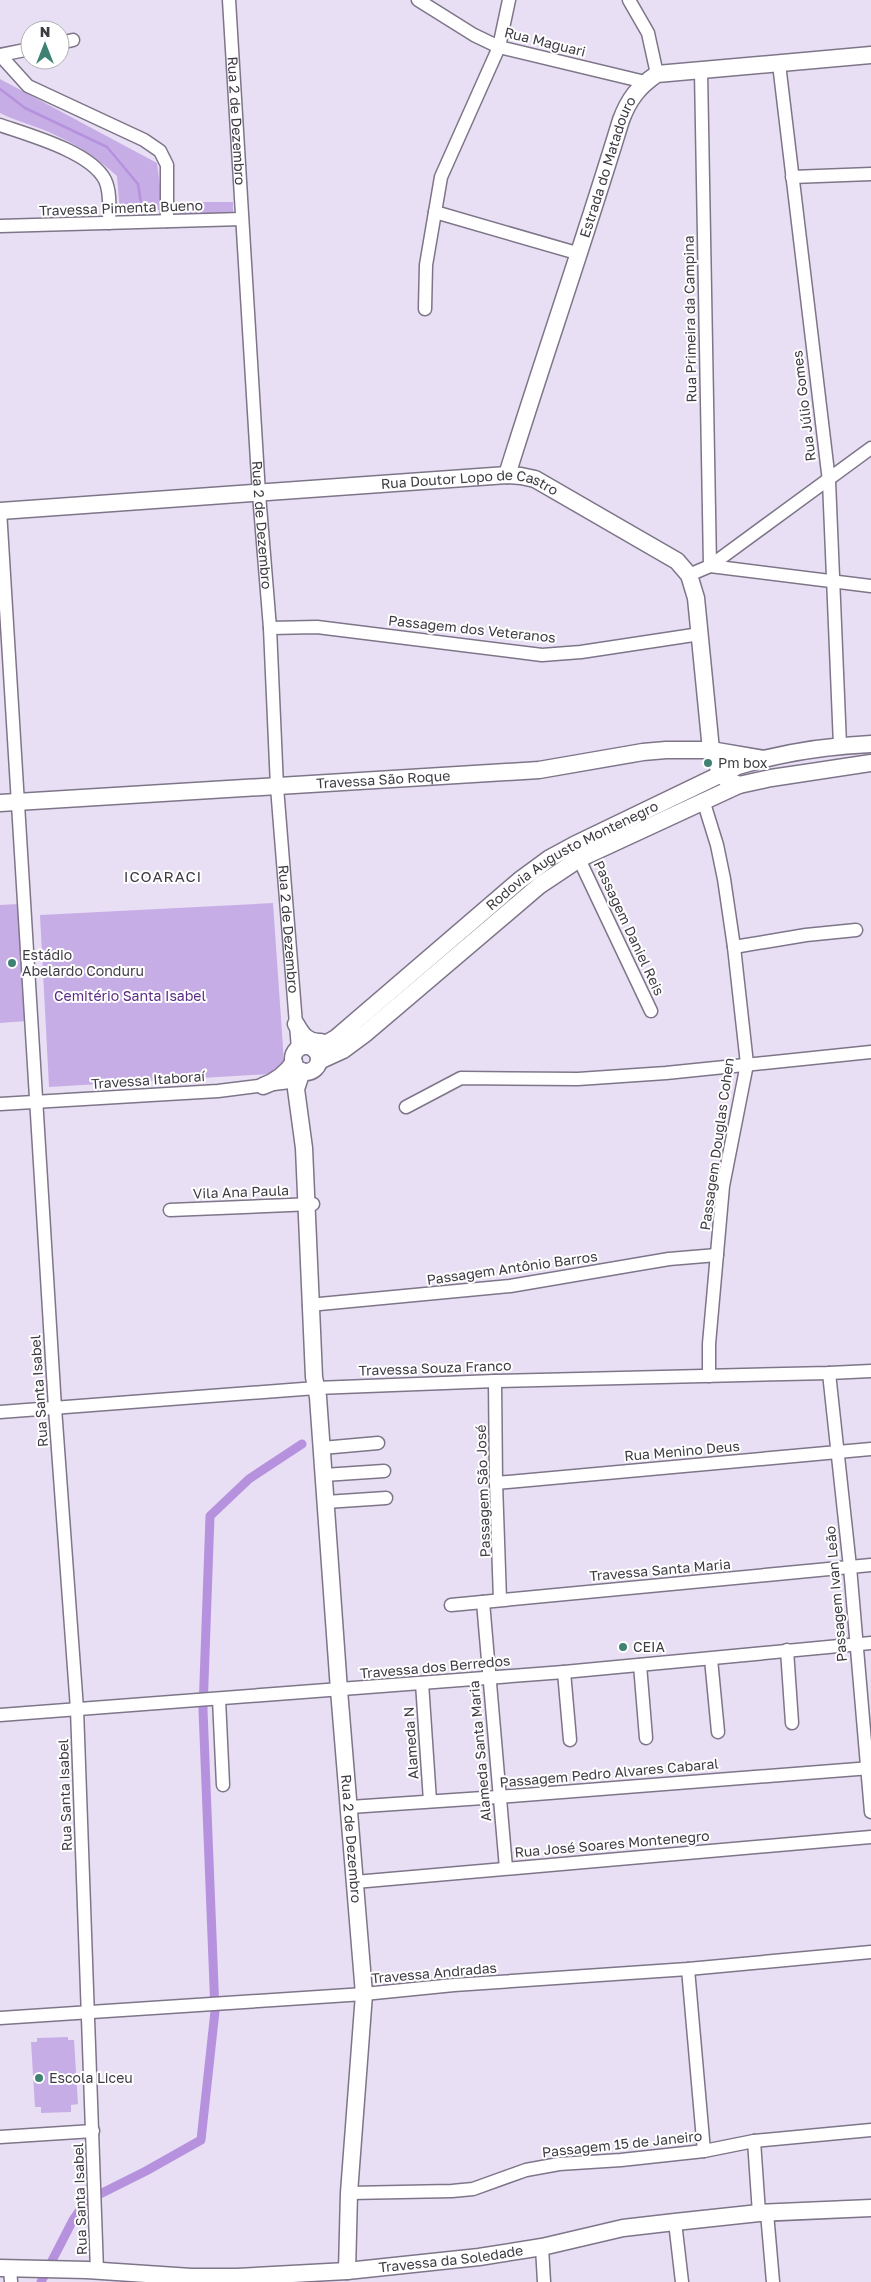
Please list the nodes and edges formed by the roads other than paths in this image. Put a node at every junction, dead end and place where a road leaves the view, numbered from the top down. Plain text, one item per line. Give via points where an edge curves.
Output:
1 (229, 0) edge
2 (418, 0) edge
3 (508, 0) edge
4 (629, 0) edge
5 (500, 47) junction
6 (20, 51) edge
7 (871, 56) edge
8 (779, 64) junction
9 (701, 71) junction
10 (651, 78) junction
11 (0, 126) edge
12 (871, 174) edge
13 (792, 177) junction
14 (435, 212) junction
15 (242, 219) junction
16 (167, 221) junction
17 (109, 223) junction
18 (0, 226) edge
19 (580, 254) junction
20 (425, 310) dead end
21 (871, 448) edge
22 (507, 475) junction
23 (828, 481) junction
24 (259, 494) junction
25 (0, 511) edge
26 (710, 566) junction
27 (689, 575) junction
28 (834, 581) junction
29 (871, 586) edge
30 (3, 622) edge
31 (270, 628) junction
32 (700, 634) junction
33 (871, 744) edge
34 (840, 746) junction
35 (711, 750) junction
36 (764, 758) junction
37 (871, 763) edge
38 (841, 767) junction
39 (720, 774) junction
40 (740, 785) junction
41 (277, 787) junction
42 (703, 800) junction
43 (8, 802) edge
44 (579, 859) junction
45 (856, 930) dead end
46 (734, 947) junction
47 (651, 1011) dead end
48 (296, 1024) junction
49 (336, 1038) junction
50 (871, 1052) edge
51 (317, 1056) junction
52 (747, 1064) junction
53 (298, 1066) junction
54 (263, 1086) joint
55 (36, 1103) junction
56 (0, 1104) edge
57 (406, 1107) dead end
58 (310, 1205) junction
59 (170, 1210) dead end
60 (717, 1255) junction
61 (313, 1305) junction
62 (871, 1371) edge
63 (829, 1373) junction
64 (709, 1376) junction
65 (495, 1381) junction
66 (319, 1391) junction
67 (55, 1408) junction
68 (0, 1412) edge
69 (378, 1443) dead end
70 (322, 1448) junction
71 (871, 1449) edge
72 (837, 1452) junction
73 (384, 1471) dead end
74 (324, 1475) junction
75 (496, 1483) junction
76 (386, 1498) dead end
77 (326, 1502) junction
78 (871, 1565) edge
79 (850, 1567) junction
80 (500, 1600) junction
81 (483, 1602) junction
82 (451, 1605) dead end
83 (871, 1643) edge
84 (856, 1644) junction
85 (787, 1650) junction
86 (711, 1659) junction
87 (640, 1665) junction
88 (564, 1672) junction
89 (490, 1678) junction
90 (422, 1683) junction
91 (339, 1690) junction
92 (219, 1699) junction
93 (78, 1709) junction
94 (0, 1715) edge
95 (792, 1723) dead end
96 (718, 1732) dead end
97 (646, 1738) dead end
98 (570, 1740) dead end
99 (869, 1768) edge
100 (223, 1785) dead end
101 (498, 1797) junction
102 (430, 1801) junction
103 (350, 1807) junction
104 (871, 1812) edge
105 (871, 1837) edge
106 (506, 1868) junction
107 (356, 1882) junction
108 (871, 1952) edge
109 (688, 1969) junction
110 (364, 1994) junction
111 (88, 2012) junction
112 (0, 2018) edge
113 (871, 2130) edge
114 (93, 2131) junction
115 (0, 2137) edge
116 (754, 2141) junction
117 (704, 2150) junction
118 (349, 2193) junction
119 (871, 2208) edge
120 (763, 2213) junction
121 (675, 2222) junction
122 (542, 2247) junction
123 (92, 2270) junction
124 (7, 2273) edge
125 (347, 2276) edge
126 (132, 2277) edge
127 (292, 2278) edge
128 (237, 2280) edge
129 (544, 2282) edge
130 (682, 2282) edge
131 (773, 2282) edge

1 - 15 street, Rua 2 de Dezembro
2 - 5 street, Rua Maguari via 474,35
3 - 5 street
4 - 10 street via 648,33
5 - 10 street, Rua Maguari
5 - 14 street via 441,177
6 - 16 street via 0,55 28,86 144,140 160,151 167,164
7 - 8 main road
8 - 9 main road
8 - 13 street, Rua Júlio Gomes
9 - 10 main road
9 - 26 street, Rua Primeira da Campina
10 - 19 main road, Estrada do Matadouro via 633,95 621,120
11 - 17 street via 51,142 93,165 106,181
12 - 13 street
13 - 23 street, Rua Júlio Gomes
14 - 19 street
14 - 20 street via 426,265
15 - 16 street, Travessa Pimenta Bueno
15 - 24 street, Rua 2 de Dezembro
16 - 17 street, Travessa Pimenta Bueno
17 - 18 street, Travessa Pimenta Bueno
19 - 22 main road, Estrada do Matadouro via 543,358
21 - 23 street
22 - 24 main road, Rua Doutor Lopo de Castro
22 - 27 main road, Rua Doutor Lopo de Castro via 548,485 677,561
23 - 26 street
23 - 28 street, Rua Júlio Gomes
24 - 25 main road, Rua Doutor Lopo de Castro
24 - 31 street, Rua 2 de Dezembro
25 - 30 street, Rua Santa Isabel
26 - 27 street
26 - 28 street
27 - 32 main road, Rua Doutor Lopo de Castro via 696,598
28 - 29 street
28 - 34 street, Rua Júlio Gomes
30 - 43 street, Rua Santa Isabel
31 - 32 street, Passagem dos Veteranos via 317,627 542,654 581,652
31 - 41 street, Rua 2 de Dezembro
32 - 35 main road, Rua Doutor Lopo de Castro
33 - 34 main road, Rodovia Augusto Montenegro
34 - 36 main road, Rodovia Augusto Montenegro
34 - 38 main road
35 - 36 main road, Travessa São Roque
35 - 39 main road, Rua Doutor Lopo de Castro
35 - 41 main road, Travessa São Roque via 643,752 538,770
36 - 39 main road, Rodovia Augusto Montenegro
37 - 38 main road, Rodovia Augusto Montenegro
38 - 40 main road, Rodovia Augusto Montenegro
39 - 40 main road
39 - 49 main road, Rodovia Augusto Montenegro via 550,858
40 - 42 main road, Rodovia Augusto Montenegro
41 - 43 main road, Travessa São Roque
41 - 48 street, Rua 2 de Dezembro
42 - 44 main road, Rodovia Augusto Montenegro
42 - 46 street, Passagem Douglas Cohen via 717,845
43 - 55 street, Rua Santa Isabel
44 - 47 street, Passagem Daniel Reis
44 - 51 main road, Rodovia Augusto Montenegro via 540,885 366,1034 343,1050
45 - 46 street
46 - 52 street, Passagem Douglas Cohen
48 - 49 main road via 310,1042
48 - 53 street, Rua 2 de Dezembro
49 - 51 main road, Rodovia Augusto Montenegro
50 - 52 street
51 - 53 main road via 312,1070
51 - 53 main road via 310,1046
52 - 57 street via 578,1079 462,1078
52 - 60 street, Passagem Douglas Cohen via 723,1186
53 - 54 main road
53 - 58 main road, Rua 2 de Dezembro via 296,1089
54 - 55 street, Travessa Itaboraí
55 - 56 street, Travessa Itaboraí
55 - 67 street, Rua Santa Isabel
58 - 59 street, Vila Ana Paula
58 - 61 main road, Rua 2 de Dezembro
60 - 61 street, Passagem Antônio Barros via 510,1286
60 - 64 street, Passagem Douglas Cohen
61 - 66 main road, Rua 2 de Dezembro
62 - 63 street, Travessa Souza Franco
63 - 64 street, Travessa Souza Franco
63 - 72 street, Passagem Ivan Leão
64 - 65 street, Travessa Souza Franco
65 - 66 street, Travessa Souza Franco
65 - 75 street, Passagem São José
66 - 67 street, Travessa Souza Franco
66 - 70 main road, Rua 2 de Dezembro
67 - 68 street, Travessa Souza Franco
67 - 93 street, Rua Santa Isabel
69 - 70 street
70 - 74 main road, Rua 2 de Dezembro
71 - 72 street, Rua Menino Deus
72 - 75 street, Rua Menino Deus
72 - 79 street, Passagem Ivan Leão
73 - 74 street
74 - 77 main road, Rua 2 de Dezembro
75 - 80 street, Passagem São José
76 - 77 street
77 - 91 main road, Rua 2 de Dezembro
78 - 79 street, Travessa Santa Maria
79 - 80 street, Travessa Santa Maria
79 - 84 street, Passagem Ivan Leão
80 - 81 street, Travessa Santa Maria
81 - 82 street, Travessa Santa Maria
81 - 89 street, Alameda Santa Maria
83 - 84 street, Travessa dos Berredos
84 - 85 street, Travessa dos Berredos
84 - 99 street, Passagem Ivan Leão
85 - 86 street, Travessa dos Berredos
85 - 95 street
86 - 87 street, Travessa dos Berredos
86 - 96 street
87 - 88 street, Travessa dos Berredos
87 - 97 street
88 - 89 street, Travessa dos Berredos
88 - 98 street
89 - 90 street, Travessa dos Berredos
89 - 101 street, Alameda Santa Maria
90 - 91 street, Travessa dos Berredos
90 - 102 street, Alameda N
91 - 92 street, Travessa dos Berredos
91 - 103 main road, Rua 2 de Dezembro
92 - 93 street, Travessa dos Berredos
92 - 100 street
93 - 94 street, Travessa dos Berredos
93 - 111 street, Rua Santa Isabel
99 - 101 street, Passagem Pedro Alvares Cabaral
99 - 104 street, Passagem Ivan Leão
101 - 102 street, Passagem Pedro Alvares Cabaral
101 - 106 street, Alameda Santa Maria
102 - 103 street, Passagem Pedro Alvares Cabaral
103 - 107 main road, Rua 2 de Dezembro
105 - 106 street, Rua José Soares Montenegro
106 - 107 street, Rua José Soares Montenegro
107 - 110 main road, Rua 2 de Dezembro
108 - 109 street, Travessa Andradas
109 - 110 street, Travessa Andradas
109 - 117 street
110 - 111 street, Travessa Andradas
110 - 118 main road, Rua 2 de Dezembro
111 - 112 street, Travessa Andradas
111 - 114 street, Rua Santa Isabel
113 - 116 street, Passagem 15 de Janeiro
114 - 115 street
114 - 123 street, Rua Santa Isabel via 96,2214
116 - 117 street, Passagem 15 de Janeiro
116 - 120 street
117 - 118 street, Passagem 15 de Janeiro via 559,2164 526,2170 473,2189
118 - 125 main road, Rua 2 de Dezembro
119 - 120 main road, Travessa da Soledade
120 - 121 main road, Travessa da Soledade
120 - 131 street
121 - 122 main road, Travessa da Soledade via 623,2228
121 - 130 street
122 - 125 main road, Travessa da Soledade
122 - 129 street
123 - 124 main road, Travessa da Soledade via 27,2268
123 - 126 main road, Travessa da Soledade
125 - 127 main road, Travessa da Soledade
126 - 128 main road, Travessa da Soledade
127 - 128 main road, Travessa da Soledade

